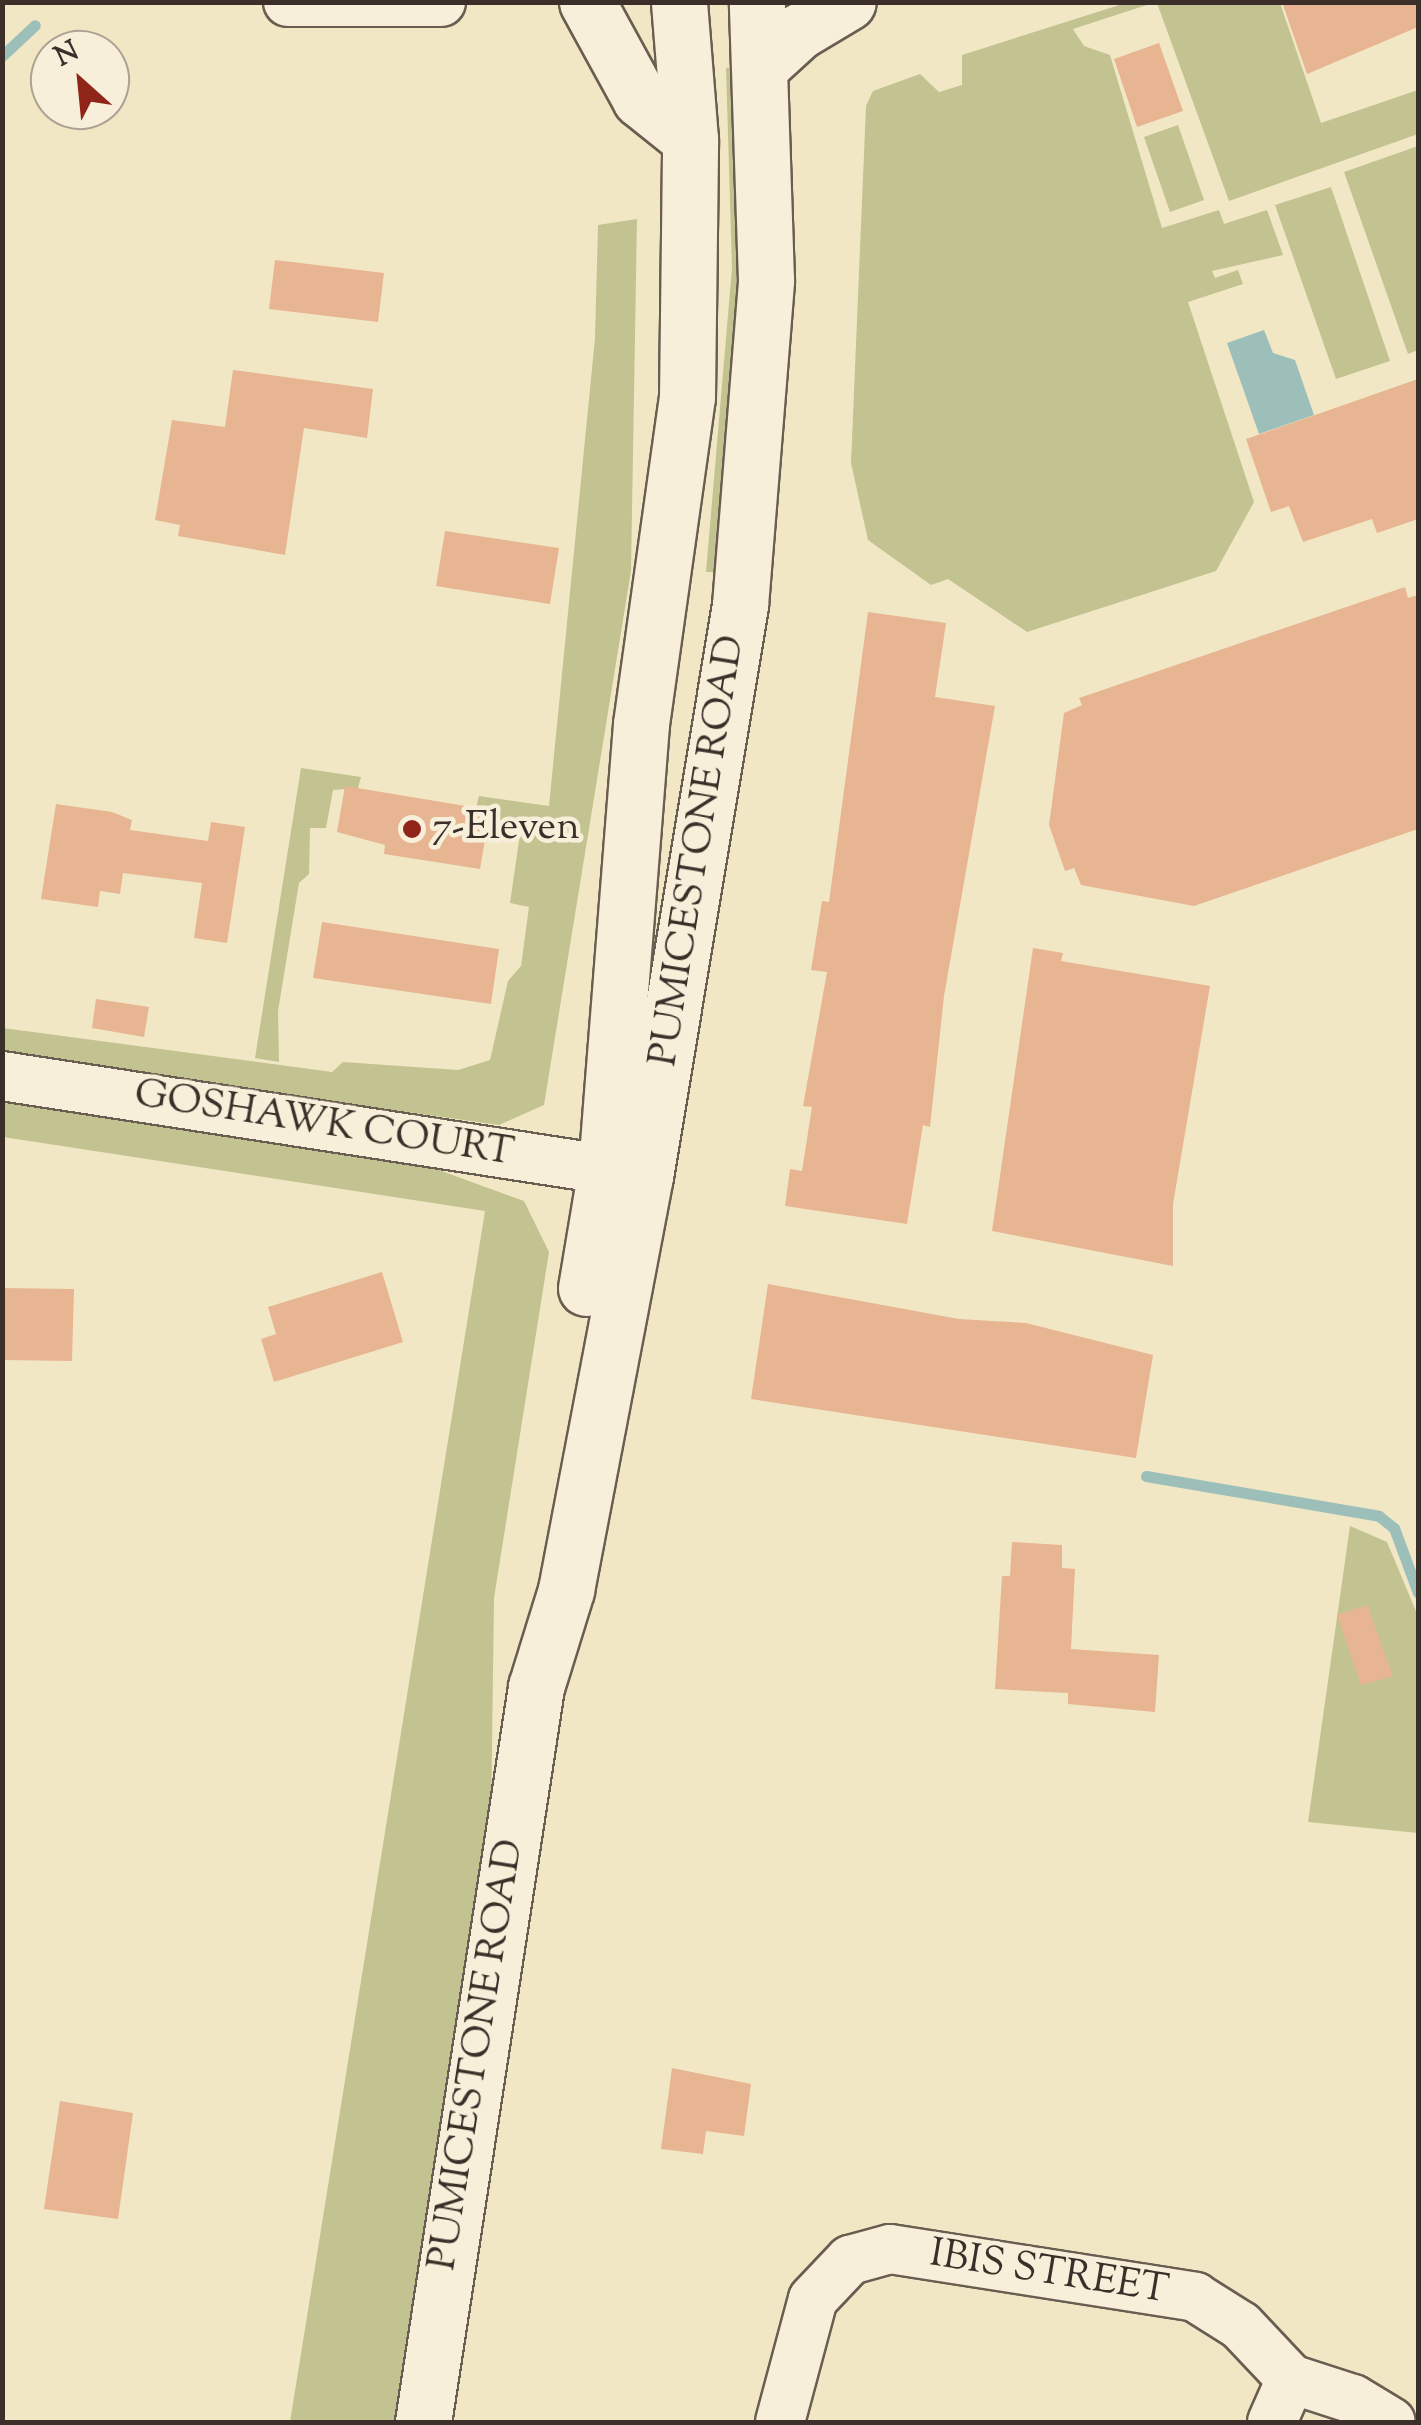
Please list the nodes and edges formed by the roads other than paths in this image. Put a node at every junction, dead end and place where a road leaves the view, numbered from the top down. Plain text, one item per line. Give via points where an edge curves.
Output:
1 (288, 2) edge
2 (441, 2) edge
3 (587, 2) edge
4 (679, 2) edge
5 (757, 2) edge
6 (848, 2) edge
7 (762, 66) junction
8 (690, 139) junction
9 (2, 1076) edge
10 (625, 1172) junction
11 (1291, 2380) junction
12 (423, 2422) edge
13 (780, 2422) edge
14 (1272, 2422) edge
15 (1391, 2422) edge

1 - 2 street
3 - 8 main road via 640,99
4 - 8 main road, PUMICESTONE ROAD
5 - 7 main road, PUMICESTONE ROAD
6 - 7 main road via 798,32
7 - 10 main road, PUMICESTONE ROAD via 766,280 752,506
8 - 10 main road, PUMICESTONE ROAD via 686,398 641,724
9 - 10 street, GOSHAWK COURT
10 - 12 main road, PUMICESTONE ROAD via 536,1599 536,1687
11 - 13 street, IBIS STREET via 1241,2326 1195,2297 890,2249 850,2260 813,2299
11 - 14 street
11 - 15 street via 1354,2399

